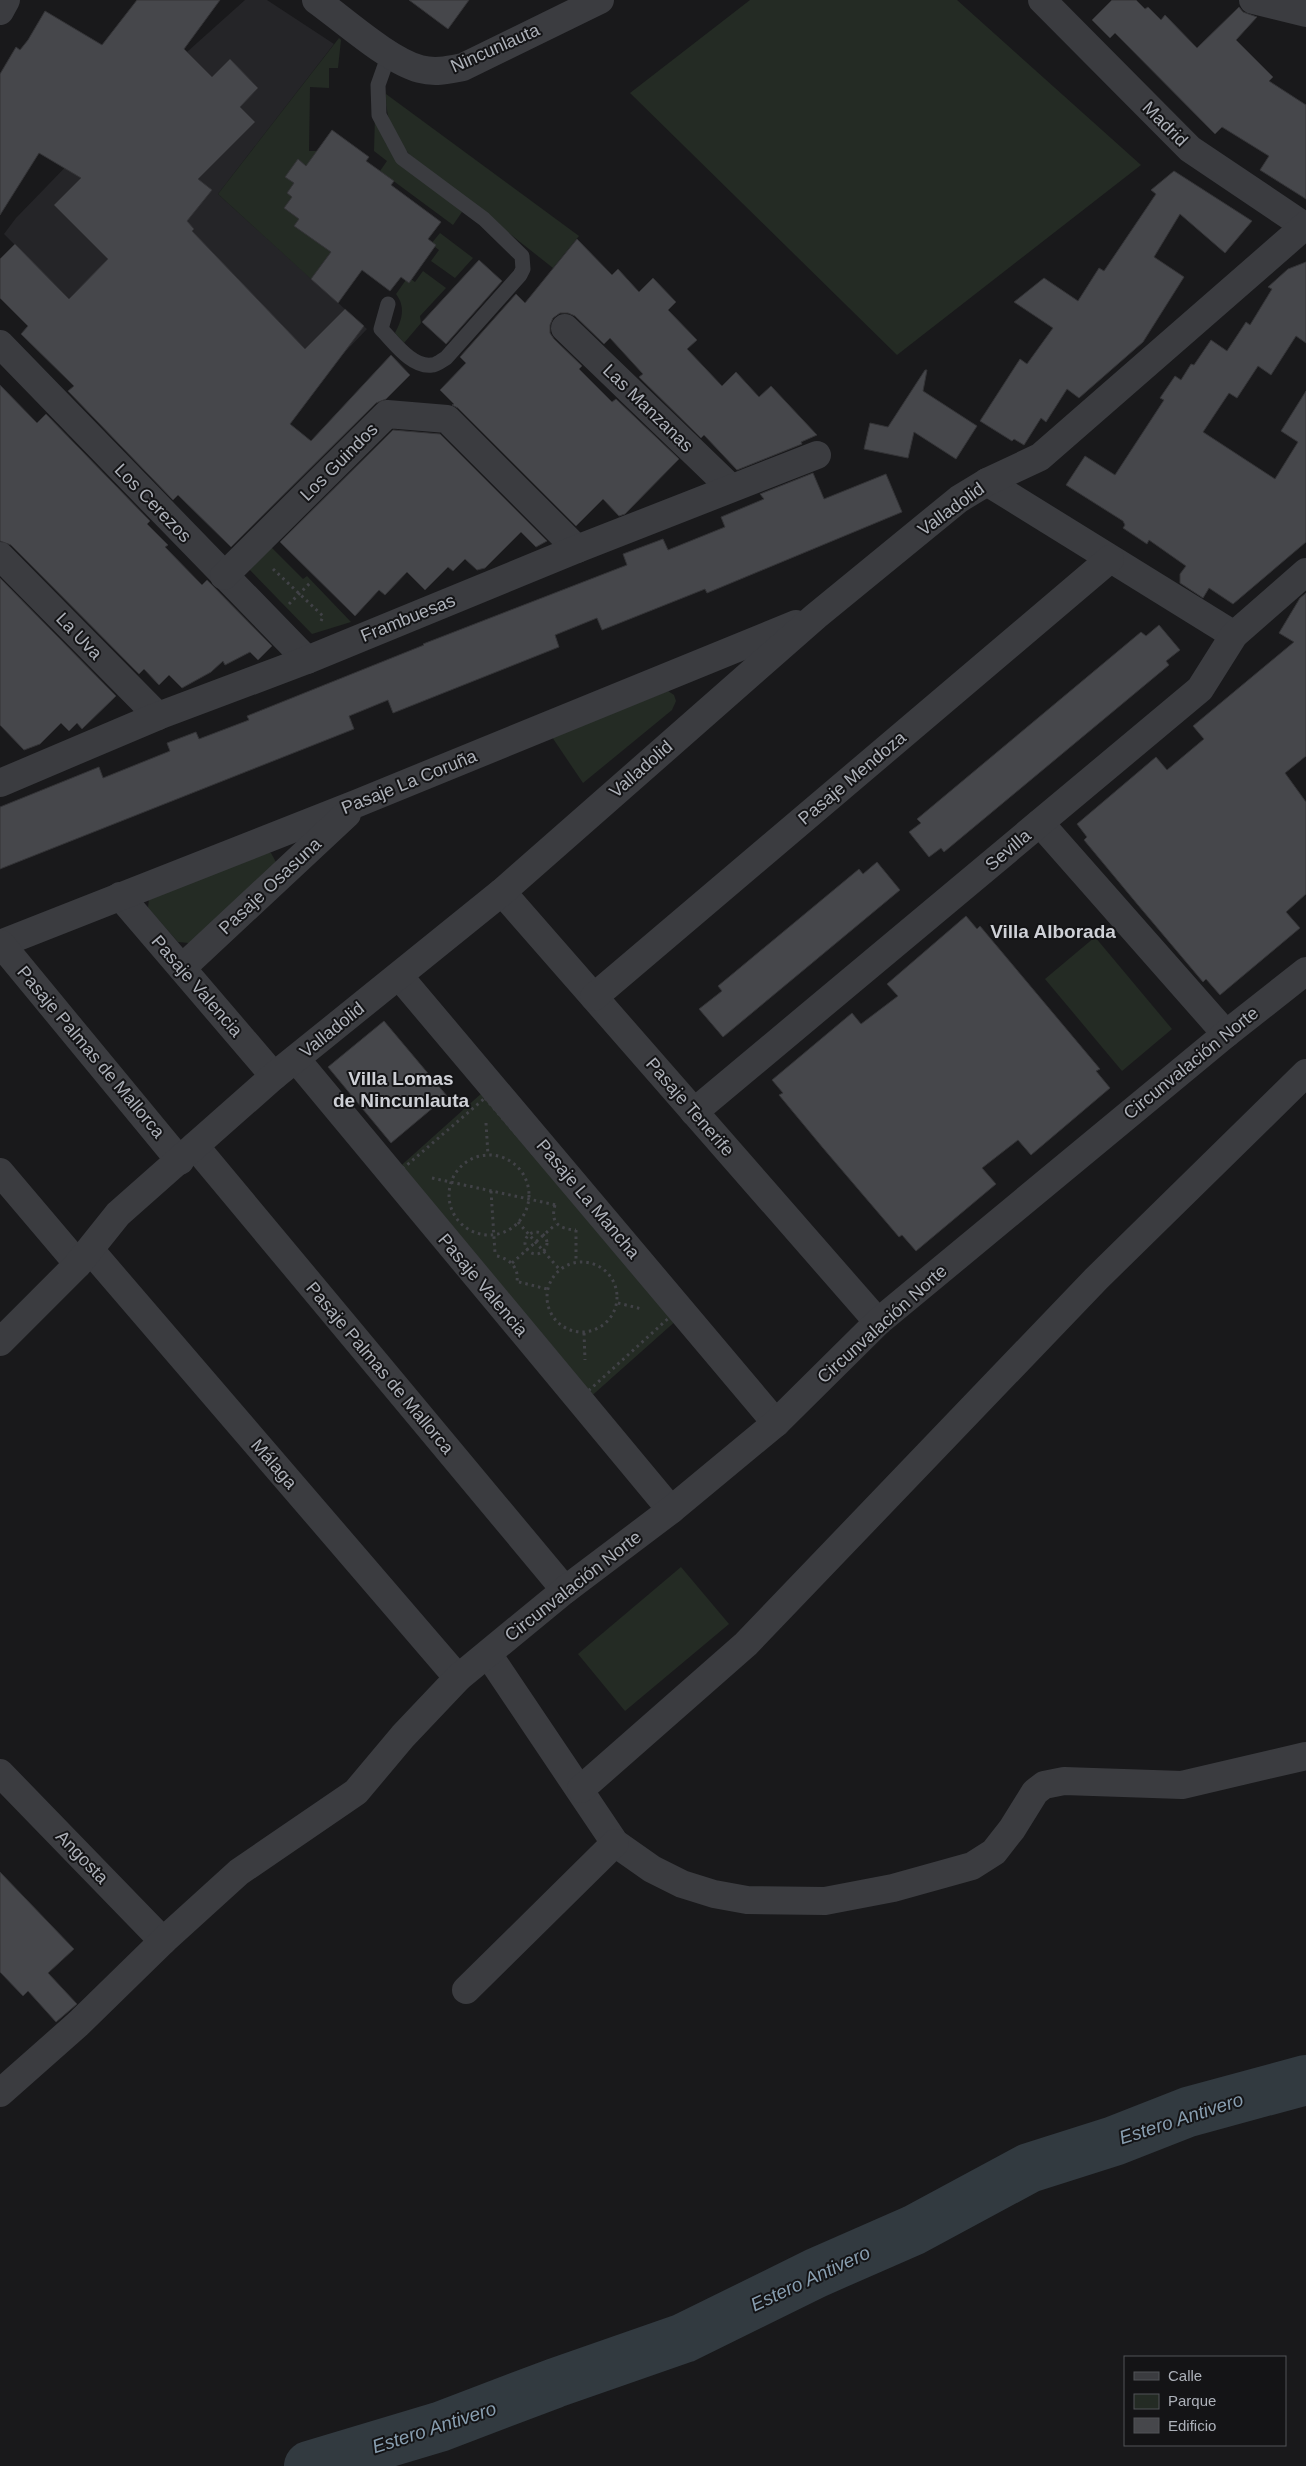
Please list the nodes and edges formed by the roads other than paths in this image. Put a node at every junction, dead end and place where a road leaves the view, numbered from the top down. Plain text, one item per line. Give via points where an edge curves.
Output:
1 (6, 0) edge
2 (316, 0) edge
3 (600, 0) edge
4 (1042, 0) edge
5 (1253, 0) edge
6 (0, 11) edge
7 (1306, 13) edge
8 (389, 54) junction
9 (1305, 226) edge
10 (388, 304) dead end
11 (565, 328) dead end
12 (0, 344) edge
13 (817, 455) dead end
14 (987, 482) junction
15 (731, 488) junction
16 (577, 549) junction
17 (0, 556) edge
18 (1110, 559) junction
19 (1306, 572) edge
20 (224, 576) junction
21 (816, 616) junction
22 (1234, 635) junction
23 (307, 660) junction
24 (158, 716) junction
25 (6, 773) edge
26 (358, 803) junction
27 (1040, 823) junction
28 (502, 892) junction
29 (120, 896) junction
30 (0, 944) edge
31 (182, 968) junction
32 (1306, 971) edge
33 (399, 976) junction
34 (594, 997) junction
35 (1226, 1034) junction
36 (296, 1059) junction
37 (1306, 1073) edge
38 (274, 1076) junction
39 (694, 1112) junction
40 (188, 1154) junction
41 (0, 1172) edge
42 (84, 1258) junction
43 (878, 1322) junction
44 (0, 1342) edge
45 (776, 1422) junction
46 (671, 1510) junction
47 (565, 1590) junction
48 (488, 1654) junction
49 (458, 1678) junction
50 (1306, 1756) edge
51 (0, 1774) edge
52 (581, 1789) junction
53 (615, 1843) junction
54 (163, 1941) junction
55 (466, 1990) dead end
56 (0, 2093) edge

1 - 6 street
2 - 8 street, Nincunlauta
3 - 8 street, Nincunlauta via 463,67 442,72 421,69
4 - 9 street, Madrid via 1190,148
5 - 7 street
8 - 10 lane via 378,85 379,115 402,158 484,219 522,256 523,269 446,358 434,365 422,365 411,358 381,330
9 - 14 street, Valladolid via 1040,456
11 - 15 street, Las Manzanas
12 - 20 street, Los Cerezos
13 - 15 street, Frambuesas
14 - 18 street
14 - 21 street, Valladolid via 959,499
15 - 16 street, Frambuesas
16 - 20 street, Los Guindos via 448,419 387,414
16 - 23 street, Frambuesas
17 - 24 street, La Uva
18 - 22 street
18 - 34 street, Pasaje Mendoza
19 - 22 street, Sevilla
20 - 23 street, Los Cerezos
21 - 26 street, Pasaje La Coruña
21 - 28 street, Valladolid
22 - 27 street, Sevilla via 1200,689
23 - 24 street, Frambuesas
24 - 25 street, Frambuesas
26 - 29 street, Pasaje La Coruña
26 - 31 street, Pasaje Osasuna
27 - 35 street
27 - 39 street, Sevilla
28 - 33 street, Valladolid
28 - 34 street, Pasaje Tenerife
29 - 30 street, Pasaje La Coruña
29 - 31 street, Pasaje Valencia
30 - 40 street, Pasaje Palmas de Mallorca
31 - 38 street, Pasaje Valencia
32 - 35 street, Circunvalación Norte
33 - 36 street, Valladolid
33 - 45 street, Pasaje La Mancha
34 - 39 street, Pasaje Tenerife
35 - 43 street, Circunvalación Norte
36 - 38 street, Valladolid
36 - 46 street, Pasaje Valencia
37 - 52 street via 1096,1279 746,1644
38 - 40 street, Valladolid
39 - 43 street, Pasaje Tenerife
40 - 42 street, Valladolid via 118,1214
40 - 47 street, Pasaje Palmas de Mallorca
41 - 42 street, Málaga
42 - 44 street, Valladolid
42 - 49 street, Málaga
43 - 45 street, Circunvalación Norte
45 - 46 street, Circunvalación Norte
46 - 47 street, Circunvalación Norte
47 - 48 street, Circunvalación Norte
48 - 49 street, Circunvalación Norte
48 - 52 street
49 - 54 street, Circunvalación Norte via 356,1792 238,1872
50 - 53 street via 1182,1785 1064,1781 1044,1785 1035,1792 994,1852 972,1866 893,1888 825,1901 747,1900 714,1894 682,1884 652,1869
51 - 54 street, Angosta
52 - 53 street
53 - 55 street
54 - 56 street, Circunvalación Norte via 78,2024

